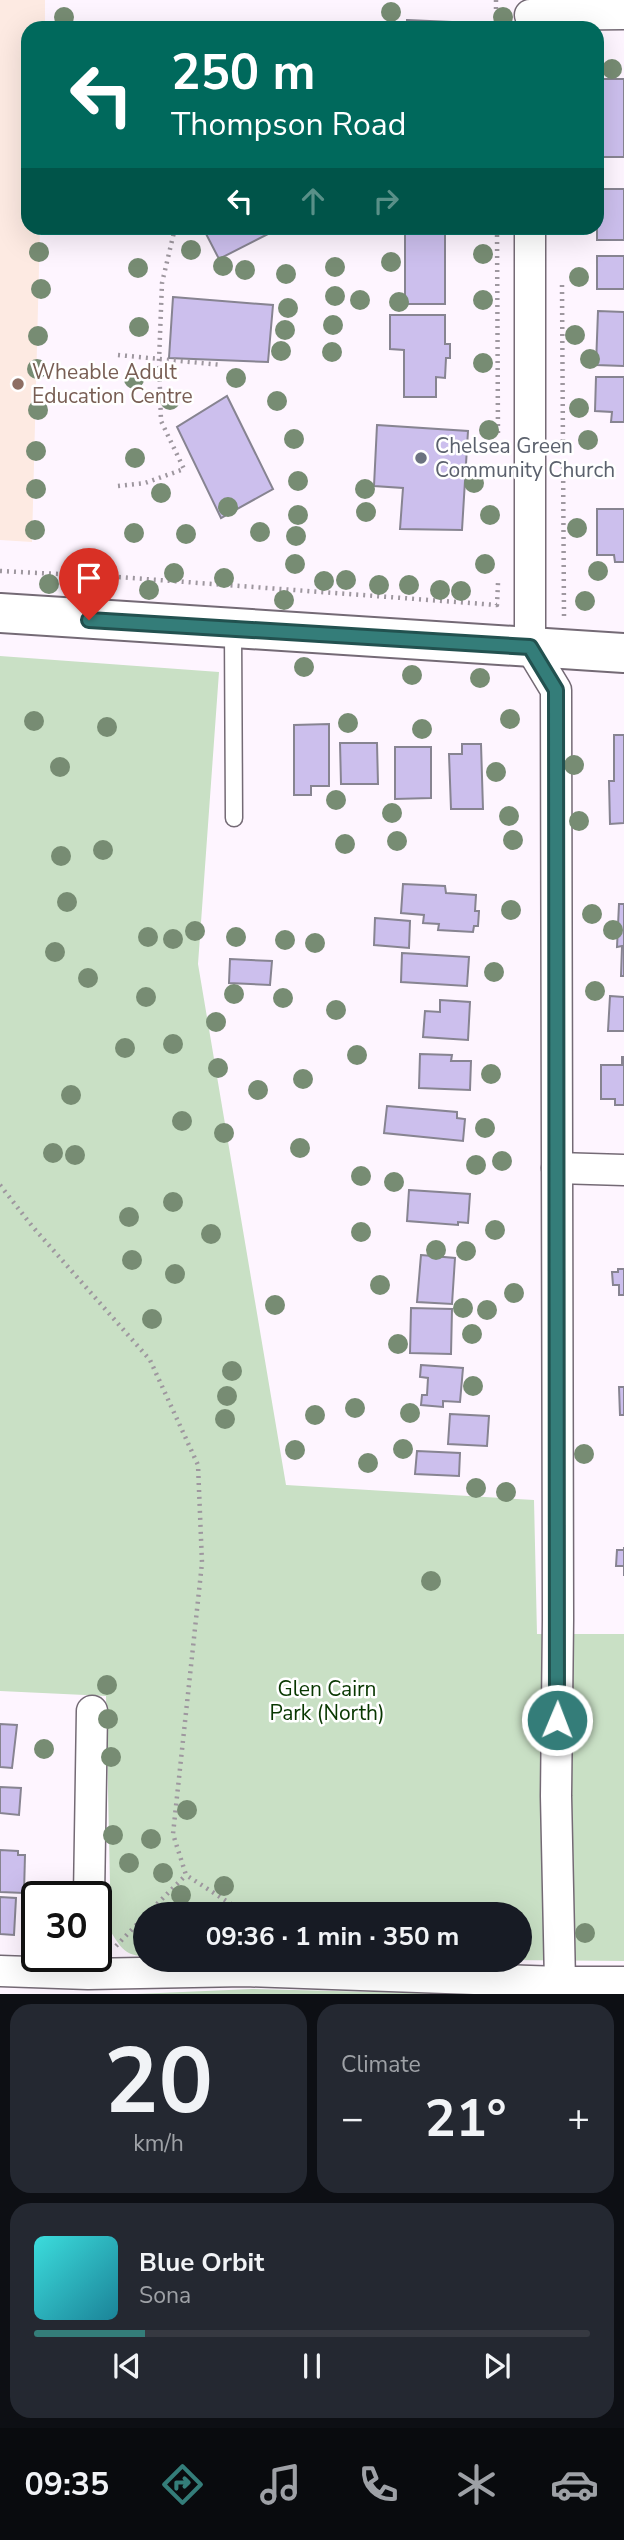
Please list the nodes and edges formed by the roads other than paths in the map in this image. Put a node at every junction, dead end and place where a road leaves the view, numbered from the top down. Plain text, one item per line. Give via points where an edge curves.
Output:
1 (530, 14) edge
2 (624, 14) edge
3 (530, 235) edge
4 (0, 613) edge
5 (233, 629) junction
6 (530, 647) junction
7 (624, 653) edge
8 (234, 818) dead end
9 (557, 1168) junction
10 (624, 1170) edge
11 (92, 1711) dead end
12 (89, 1881) edge
13 (0, 1971) edge
14 (89, 1975) edge
15 (560, 1982) junction
16 (624, 1982) edge

1 - 2 street
3 - 6 street
4 - 5 street
5 - 6 street
5 - 8 lane
6 - 7 street
6 - 9 street via 556,690
9 - 10 street
9 - 15 street
11 - 12 street
13 - 14 street
14 - 15 street via 236,1971
15 - 16 street

